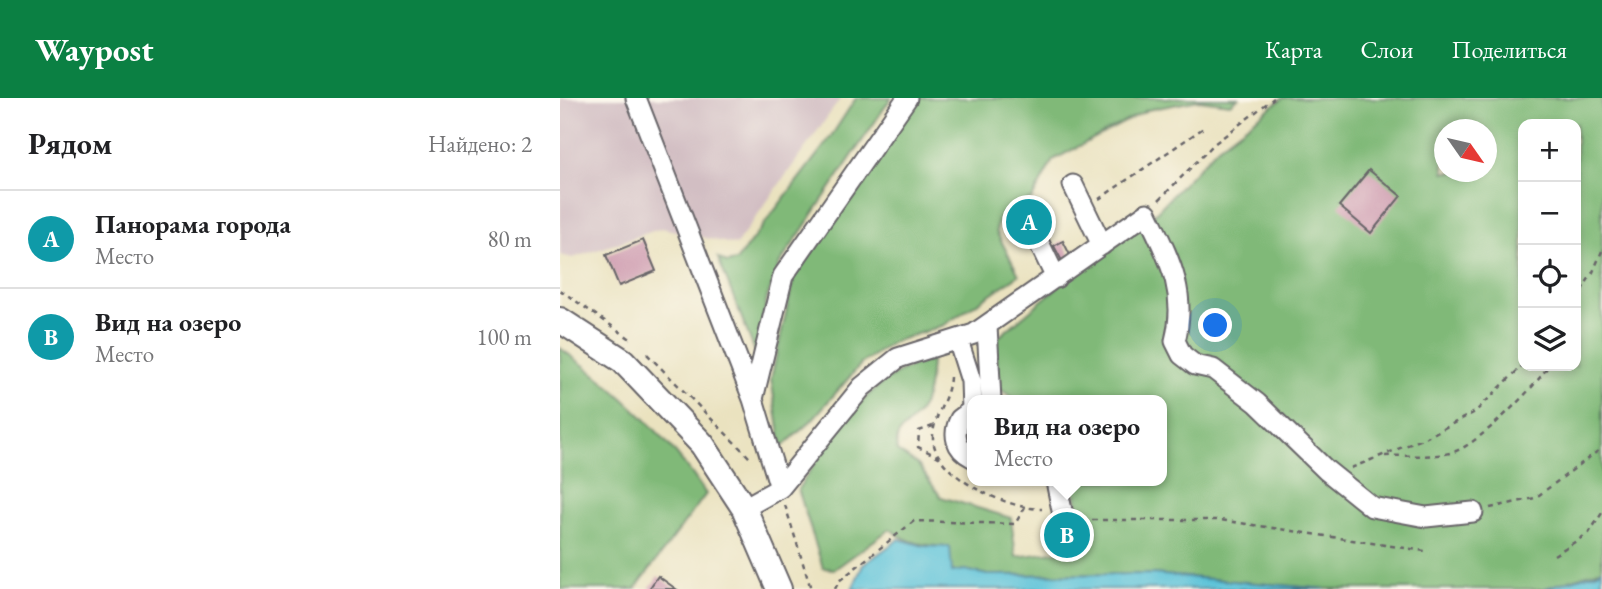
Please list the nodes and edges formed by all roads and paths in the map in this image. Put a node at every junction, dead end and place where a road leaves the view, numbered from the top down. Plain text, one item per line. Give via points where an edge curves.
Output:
1 (636, 98) edge
2 (907, 98) edge
3 (1274, 98) edge
4 (1205, 127) dead end
5 (1073, 185) dead end
6 (1084, 209) junction
7 (1147, 213) junction
8 (1029, 222) dead end
9 (1102, 245) junction
10 (1602, 251) edge
11 (1056, 278) junction
12 (1581, 291) edge
13 (560, 320) edge
14 (987, 326) junction
15 (958, 340) junction
16 (1518, 370) edge
17 (1545, 371) edge
18 (971, 395) edge
19 (991, 395) edge
20 (753, 400) junction
21 (967, 414) edge
22 (934, 426) dead end
23 (1602, 448) edge
24 (967, 453) edge
25 (939, 457) dead end
26 (1382, 457) junction
27 (1332, 475) junction
28 (1057, 486) edge
29 (780, 488) junction
30 (744, 508) junction
31 (1039, 510) dead end
32 (1473, 512) joint
33 (1602, 513) edge
34 (1084, 520) dead end
35 (1066, 535) dead end
36 (1424, 551) dead end
37 (1554, 555) dead end
38 (779, 589) edge
39 (835, 589) edge

1 - 20 street
2 - 20 street via 783,276
3 - 7 path via 1214,144
4 - 6 path
5 - 6 street
6 - 9 street
7 - 9 street
7 - 27 street via 1173,268 1182,316 1175,341 1182,355 1195,365 1213,369 1257,403
8 - 11 street
9 - 11 street
10 - 12 path
11 - 14 street
13 - 30 main road via 623,361 702,444
14 - 15 street
14 - 19 street
15 - 18 street
15 - 29 street via 898,358 862,387
16 - 26 path via 1475,412
17 - 26 path via 1510,411 1456,452
20 - 29 street
21 - 24 street via 960,419 955,438
22 - 25 path via 919,431 918,447
23 - 32 path via 1535,498
26 - 27 path
27 - 32 street via 1372,507 1426,517
28 - 35 street
29 - 30 street
30 - 38 main road
31 - 39 path via 1025,507 1015,524 914,521
33 - 37 path via 1589,533
34 - 36 path via 1220,520

